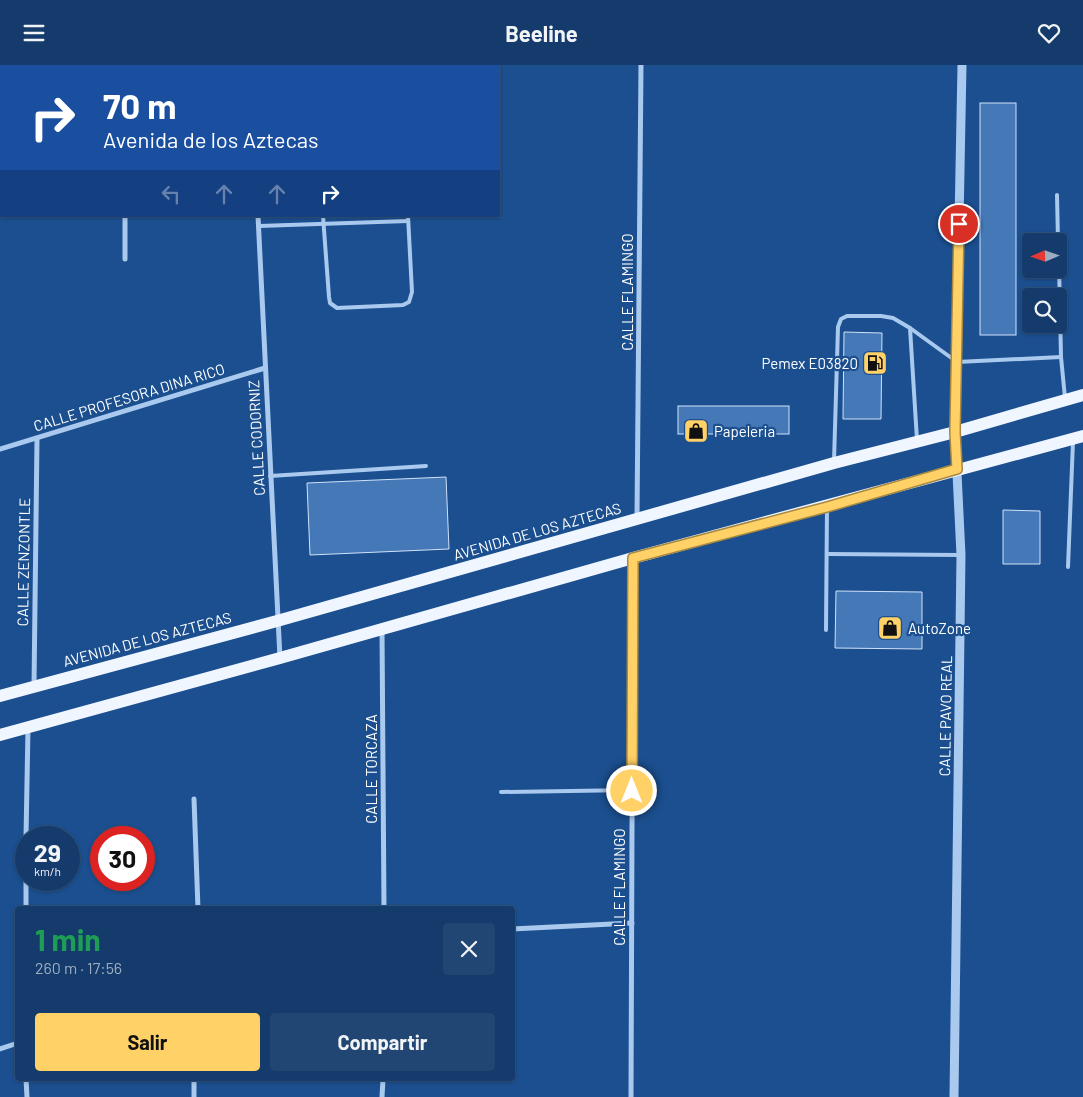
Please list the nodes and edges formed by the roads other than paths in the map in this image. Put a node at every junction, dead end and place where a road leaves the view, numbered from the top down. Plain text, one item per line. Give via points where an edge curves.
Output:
1 (641, 65) edge
2 (962, 65) edge
3 (1057, 195) dead end
4 (125, 217) edge
5 (258, 217) edge
6 (323, 217) edge
7 (408, 218) edge
8 (324, 223) junction
9 (258, 226) junction
10 (1058, 233) edge
11 (125, 259) dead end
12 (1059, 278) edge
13 (910, 328) junction
14 (1061, 357) junction
15 (957, 362) junction
16 (264, 368) junction
17 (1083, 395) edge
18 (1065, 400) junction
19 (955, 432) junction
20 (1078, 438) edge
21 (37, 439) junction
22 (918, 442) junction
23 (0, 449) edge
24 (834, 463) junction
25 (426, 467) dead end
26 (957, 469) junction
27 (270, 476) junction
28 (827, 507) junction
29 (637, 519) junction
30 (828, 554) junction
31 (961, 555) junction
32 (633, 558) junction
33 (1068, 567) dead end
34 (277, 621) junction
35 (382, 629) junction
36 (826, 630) dead end
37 (280, 658) junction
38 (34, 686) junction
39 (0, 696) edge
40 (28, 727) junction
41 (0, 735) edge
42 (632, 791) junction
43 (501, 792) dead end
44 (194, 799) dead end
45 (26, 826) edge
46 (26, 891) edge
47 (26, 906) edge
48 (198, 906) edge
49 (384, 906) edge
50 (632, 923) junction
51 (515, 929) edge
52 (15, 1044) edge
53 (0, 1049) edge
54 (26, 1081) edge
55 (194, 1081) edge
56 (382, 1081) edge
57 (27, 1097) edge
58 (194, 1097) edge
59 (382, 1097) edge
60 (632, 1097) edge
61 (954, 1097) edge

1 - 29 street, CALLE FLAMINGO
2 - 15 street, CALLE PAVO REAL
3 - 10 lane
4 - 11 street
5 - 9 street, CALLE CODORNIZ
6 - 8 lane
7 - 8 lane
7 - 8 lane via 412,292 409,302 403,305 337,308 330,303
8 - 9 lane
9 - 16 street, CALLE CODORNIZ
12 - 14 lane
13 - 15 lane
13 - 22 lane
13 - 24 lane via 881,316 847,316 841,319 838,327
14 - 15 lane
14 - 18 lane
15 - 19 street, CALLE PAVO REAL
16 - 21 street, CALLE PROFESORA DINA RICO
16 - 27 street, CALLE CODORNIZ
17 - 18 main road, AVENIDA DE LOS AZTECAS
18 - 19 main road, AVENIDA DE LOS AZTECAS
19 - 22 main road, AVENIDA DE LOS AZTECAS
19 - 26 street, CALLE PAVO REAL
20 - 26 main road
20 - 33 lane
21 - 23 street, CALLE PROFESORA DINA RICO
21 - 38 street, CALLE ZENZONTLE
22 - 24 main road, AVENIDA DE LOS AZTECAS
24 - 29 main road, AVENIDA DE LOS AZTECAS
25 - 27 lane
26 - 28 main road
26 - 31 street, CALLE PAVO REAL
27 - 34 street, CALLE CODORNIZ
28 - 30 lane
28 - 32 main road
29 - 34 main road, AVENIDA DE LOS AZTECAS
30 - 31 lane
30 - 36 lane
31 - 61 street, CALLE PAVO REAL
32 - 35 main road
32 - 42 street, CALLE FLAMINGO
34 - 37 street, CALLE CODORNIZ
34 - 38 main road, AVENIDA DE LOS AZTECAS
35 - 37 main road
35 - 49 street, CALLE TORCAZA
37 - 40 main road
38 - 39 main road, AVENIDA DE LOS AZTECAS
40 - 41 main road
40 - 45 street
42 - 43 lane
42 - 50 street, CALLE FLAMINGO
44 - 48 street
46 - 47 street
50 - 51 street
50 - 60 street, CALLE FLAMINGO
52 - 53 street
54 - 57 street
55 - 58 street
56 - 59 street

